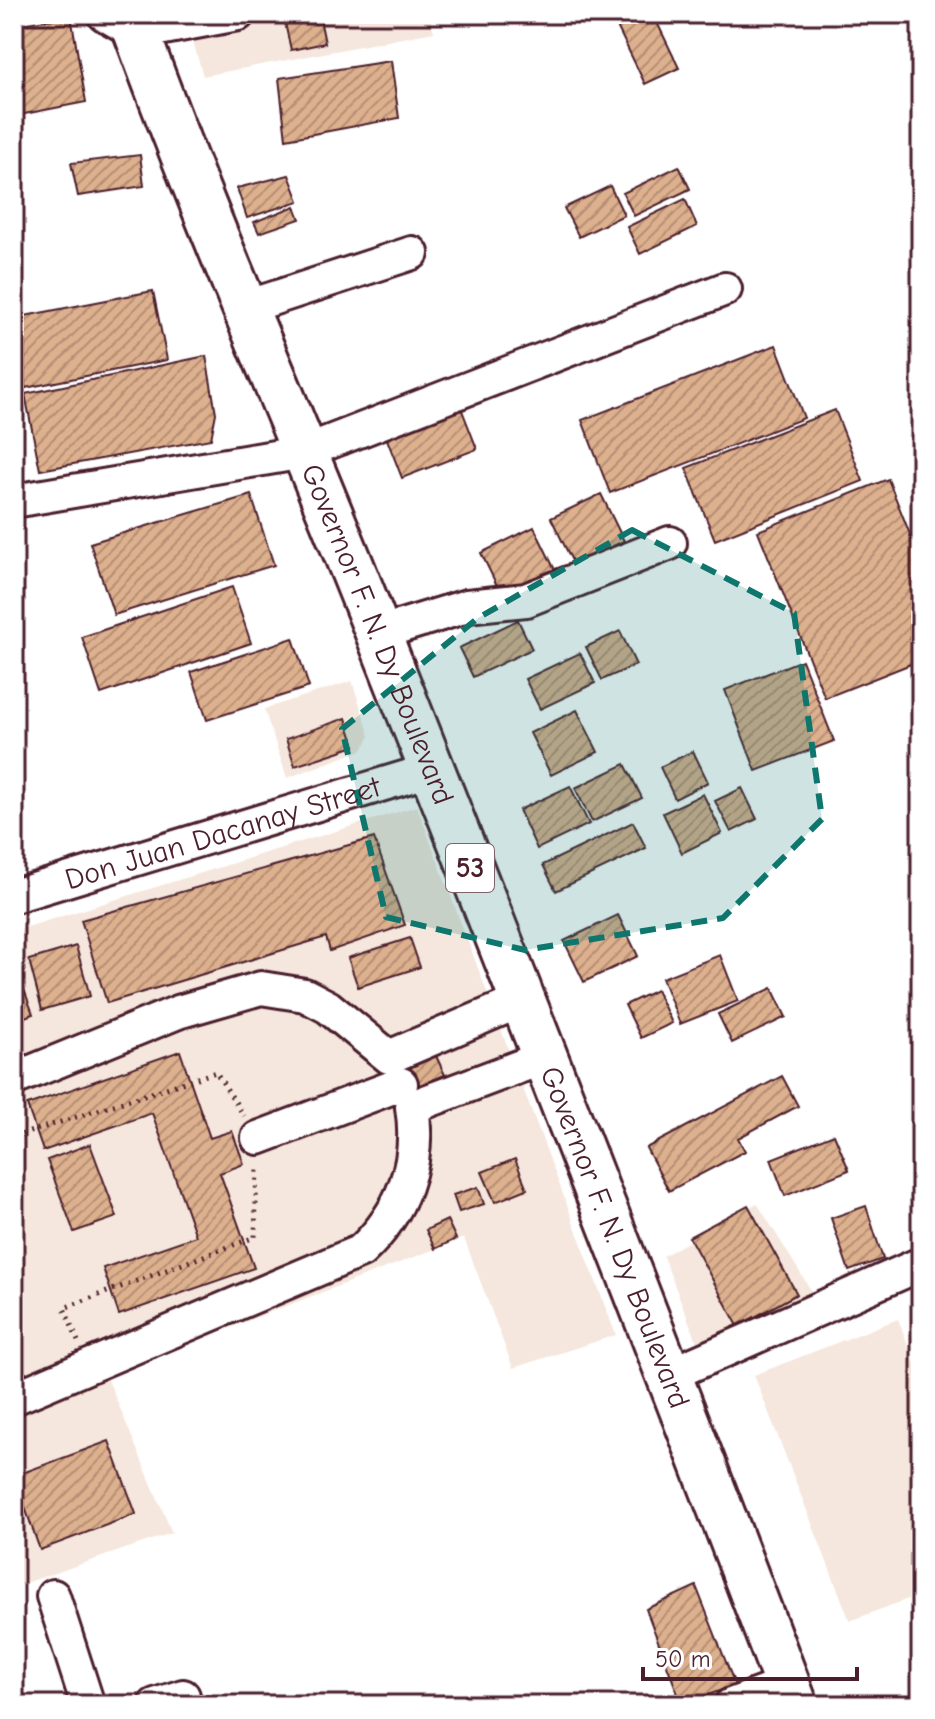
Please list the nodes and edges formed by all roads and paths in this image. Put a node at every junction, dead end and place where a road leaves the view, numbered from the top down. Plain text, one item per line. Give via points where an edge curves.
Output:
1 (230, 15) edge
2 (124, 20) edge
3 (412, 253) dead end
4 (725, 289) dead end
5 (247, 307) junction
6 (304, 452) junction
7 (14, 501) edge
8 (670, 543) dead end
9 (379, 633) junction
10 (430, 770) junction
11 (14, 896) edge
12 (523, 1000) junction
13 (545, 1057) junction
14 (14, 1079) edge
15 (401, 1083) junction
16 (14, 1137) edge
17 (258, 1138) junction
18 (921, 1264) edge
19 (90, 1367) junction
20 (671, 1374) junction
21 (14, 1398) edge
22 (53, 1596) dead end
23 (791, 1694) edge
24 (88, 1705) edge
25 (731, 1705) edge

1 - 2 street
2 - 5 highway, Governor F. N. Dy Boulevard / 53
3 - 5 street
4 - 6 street
5 - 6 highway, Governor F. N. Dy Boulevard / 53
6 - 7 street
6 - 9 highway, Governor F. N. Dy Boulevard / 53
8 - 9 street via 526,600 467,606
9 - 10 highway, Governor F. N. Dy Boulevard / 53
10 - 11 street, Don Juan Dacanay Street
10 - 12 highway, Governor F. N. Dy Boulevard / 53
12 - 13 highway, Governor F. N. Dy Boulevard / 53
12 - 15 street
13 - 15 street
13 - 20 highway, Governor F. N. Dy Boulevard / 53
14 - 15 street via 178,1012 261,988 305,995 328,1007
15 - 17 street
15 - 19 street via 413,1159 407,1186 380,1232 361,1251
16 - 17 path via 216,1072
17 - 19 path via 255,1237 64,1308
18 - 20 street
19 - 21 street
20 - 23 highway, Governor F. N. Dy Boulevard / 53
22 - 24 street
23 - 25 street

